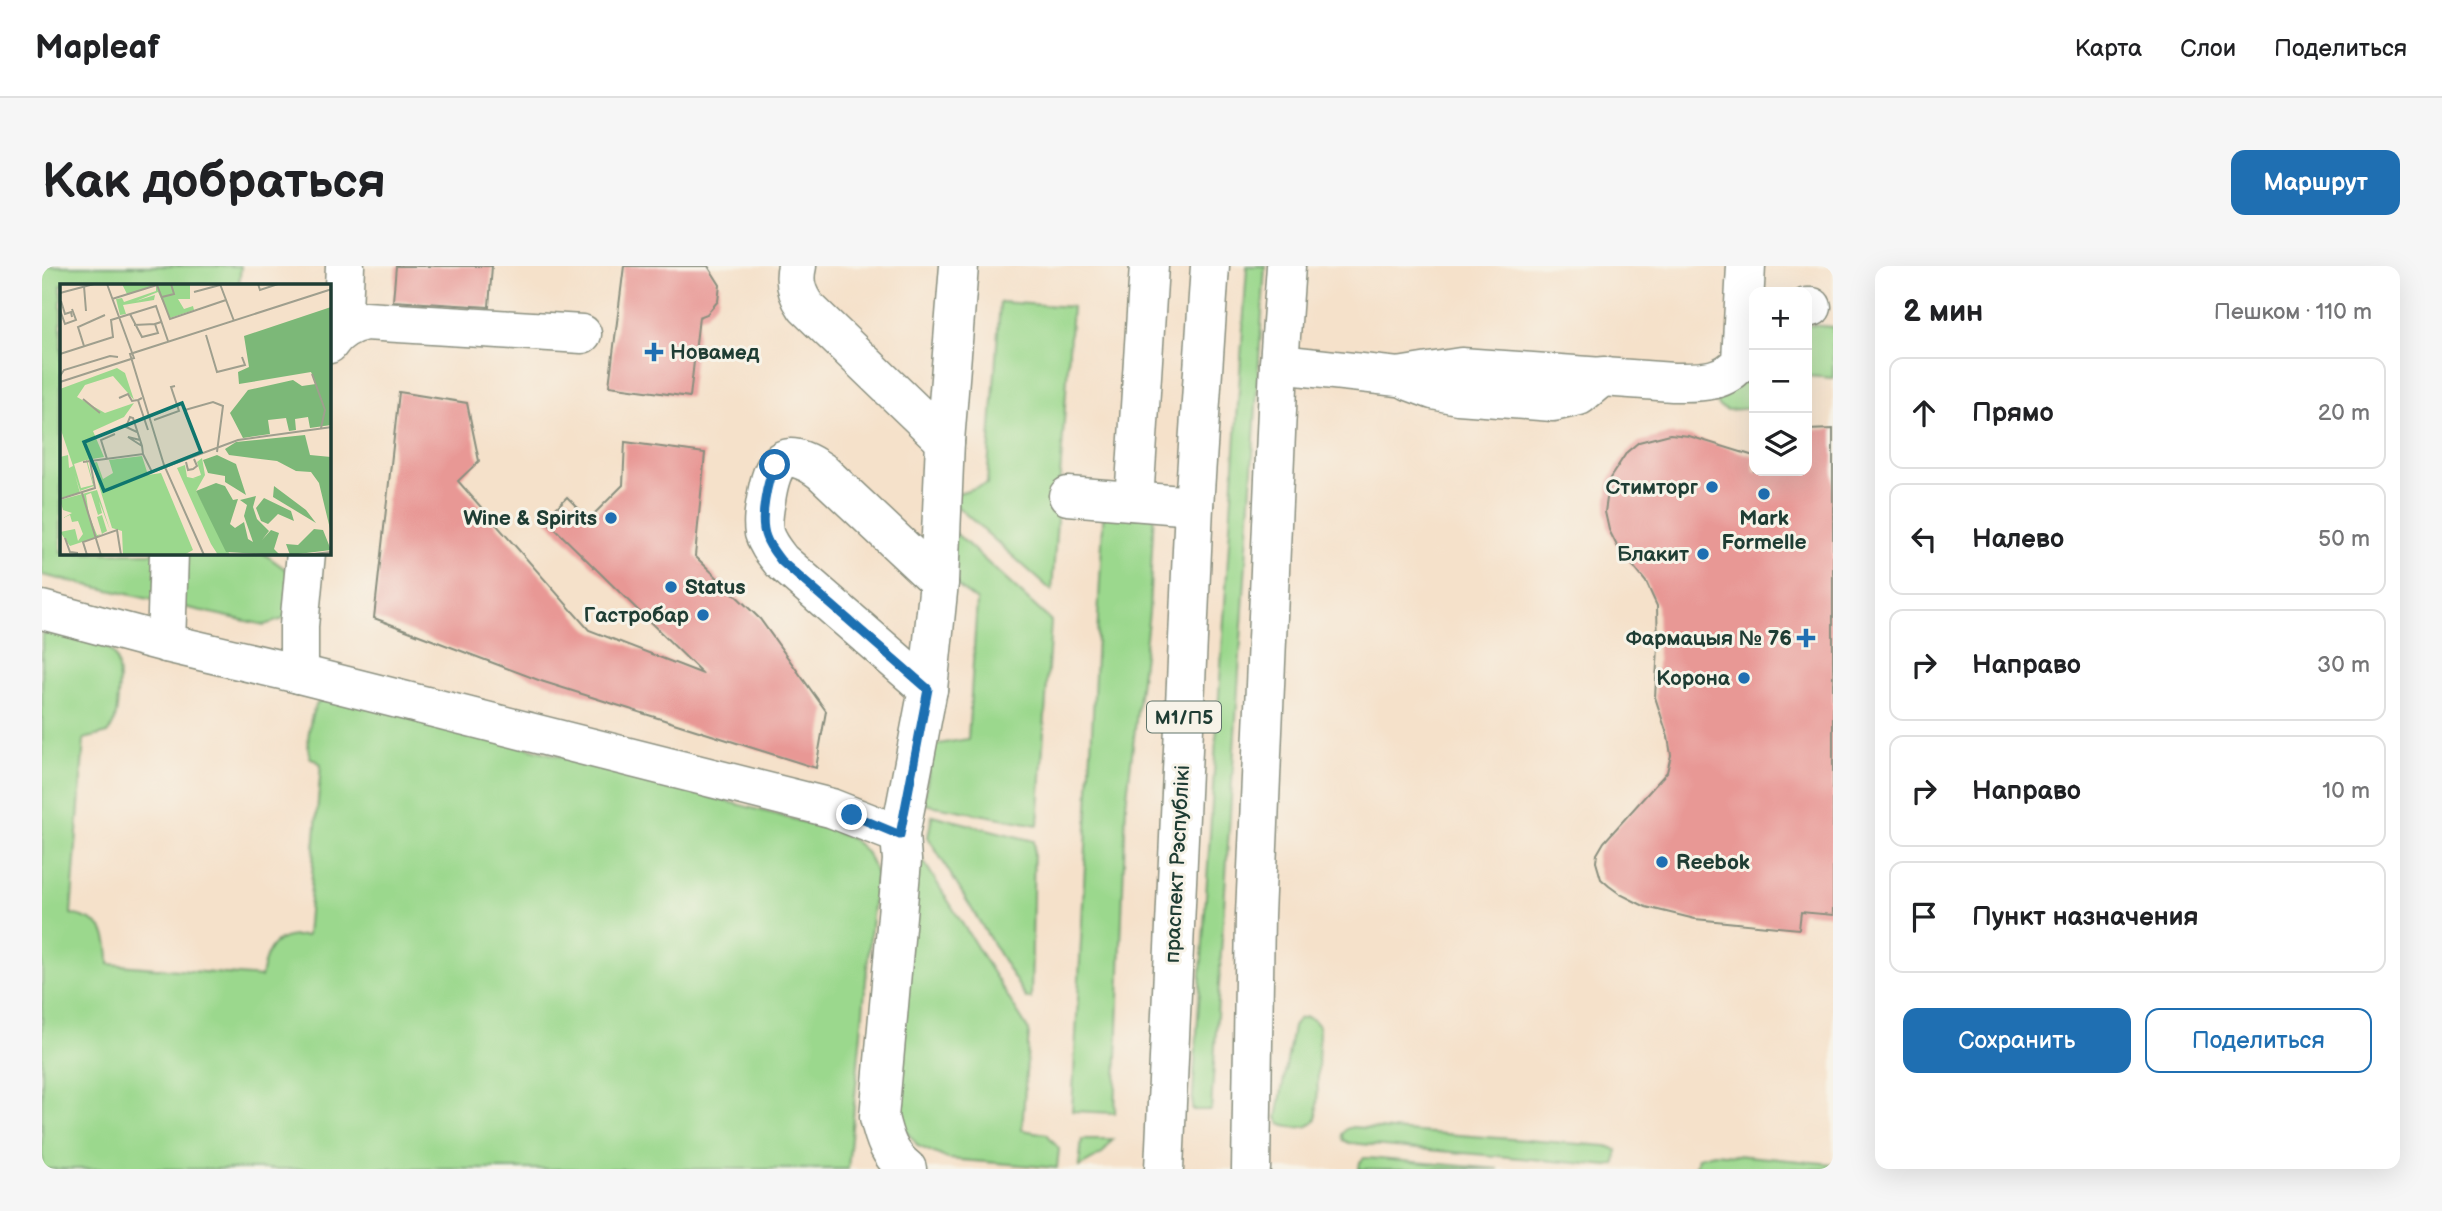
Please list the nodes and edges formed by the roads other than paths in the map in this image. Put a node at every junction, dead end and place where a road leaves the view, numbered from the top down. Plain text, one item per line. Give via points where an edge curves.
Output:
1 (345, 266) edge
2 (797, 266) edge
3 (959, 266) edge
4 (1149, 266) edge
5 (1210, 266) edge
6 (1286, 266) edge
7 (1746, 266) edge
8 (582, 334) dead end
9 (335, 337) edge
10 (1747, 351) edge
11 (1279, 364) junction
12 (945, 441) junction
13 (1068, 496) dead end
14 (1134, 501) junction
15 (1194, 506) junction
16 (169, 555) edge
17 (306, 555) edge
18 (939, 582) junction
19 (42, 610) edge
20 (166, 643) junction
21 (299, 674) junction
22 (928, 689) junction
23 (900, 835) junction
24 (907, 1169) edge
25 (1164, 1169) edge
26 (1251, 1169) edge

1 - 9 main road
2 - 12 main road via 795,284 806,307
3 - 12 main road
4 - 14 main road
5 - 15 main road, праспект Рэспублікі / М1/П5
6 - 11 main road
7 - 10 main road
8 - 9 main road via 379,321 354,324
10 - 11 main road via 1726,375 1704,382 1603,376 1578,396 1553,402 1458,395 1398,377
11 - 26 main road via 1255,915
12 - 18 main road
13 - 14 main road
14 - 15 main road
15 - 25 main road, праспект Рэспублікі / М1/П5
16 - 20 main road
17 - 21 main road
18 - 22 main road
18 - 22 main road via 810,463 797,458 775,465 763,522 771,548
19 - 20 main road
20 - 21 main road
21 - 23 main road via 831,807
22 - 23 main road
23 - 24 main road via 902,860 879,1117 889,1149

